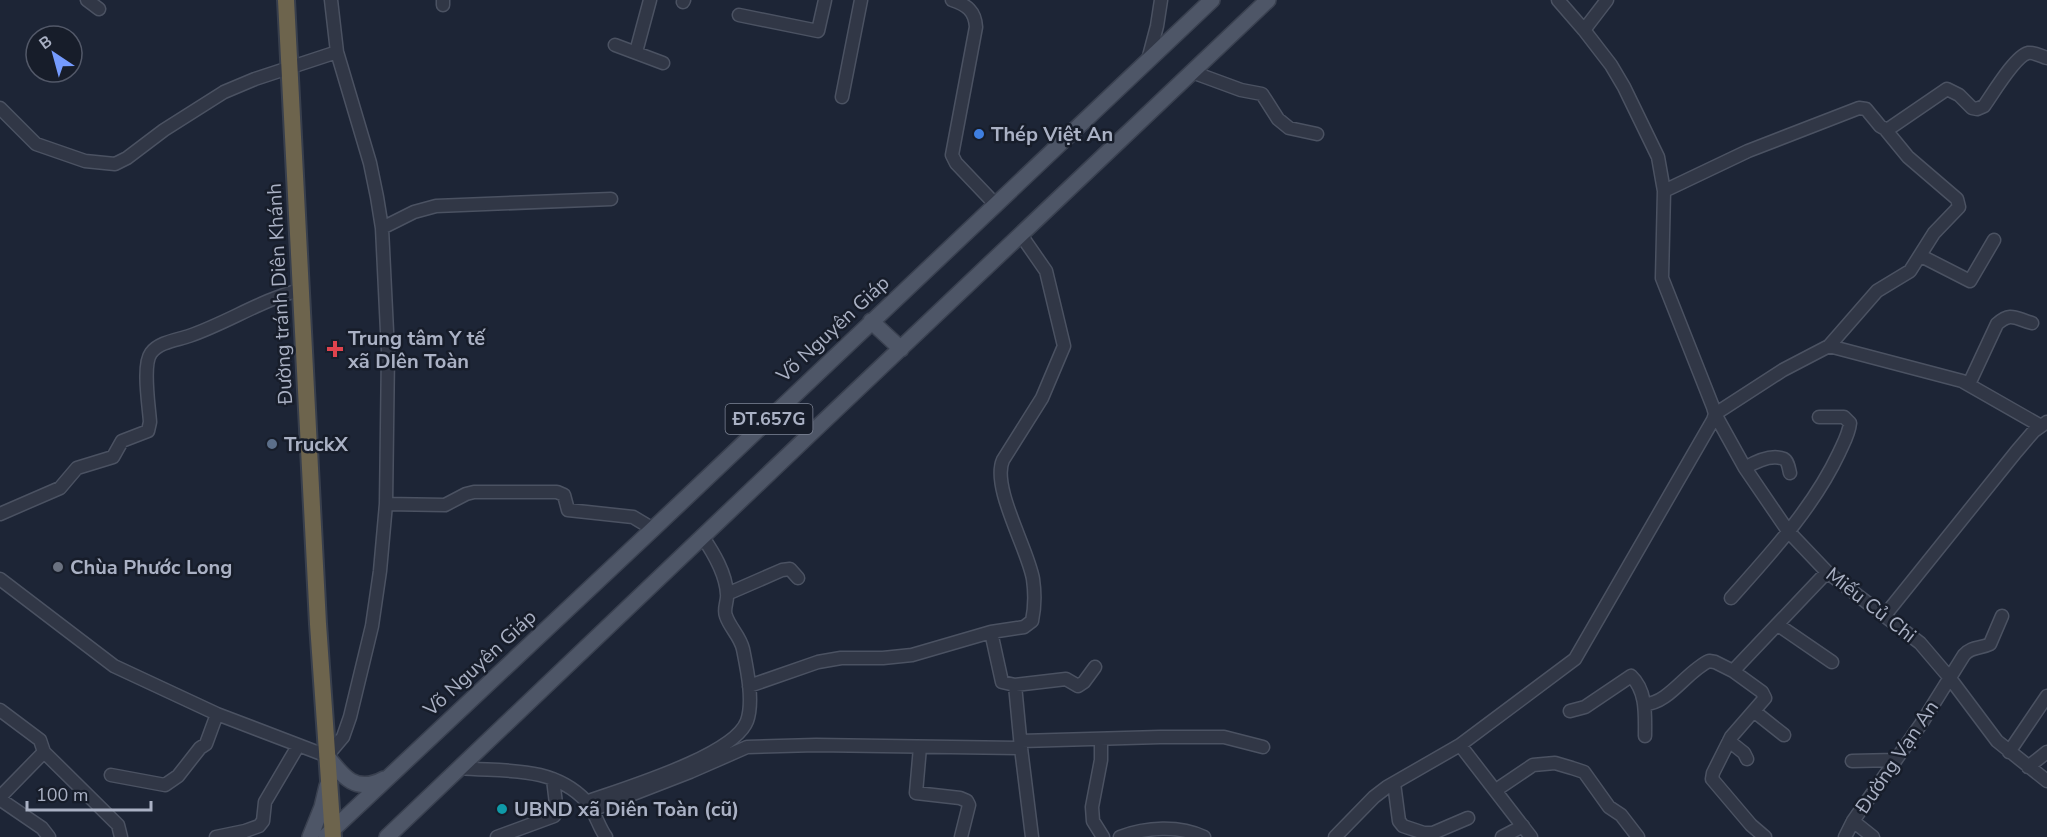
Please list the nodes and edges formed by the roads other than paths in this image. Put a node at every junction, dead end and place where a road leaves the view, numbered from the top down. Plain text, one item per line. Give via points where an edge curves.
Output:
1 (87, 0) edge
2 (286, 0) edge
3 (331, 0) edge
4 (650, 0) edge
5 (825, 0) edge
6 (861, 0) edge
7 (952, 0) edge
8 (1161, 0) edge
9 (1212, 0) edge
10 (1558, 0) edge
11 (1607, 0) edge
12 (1264, 2) edge
13 (99, 9) dead end
14 (738, 15) dead end
15 (1584, 30) junction
16 (615, 45) dead end
17 (337, 52) junction
18 (636, 52) junction
19 (2047, 58) edge
20 (1148, 61) junction
21 (663, 63) dead end
22 (290, 67) junction
23 (1192, 72) junction
24 (842, 97) dead end
25 (0, 108) edge
26 (1885, 129) junction
27 (1317, 134) dead end
28 (1664, 191) junction
29 (611, 199) dead end
30 (995, 204) junction
31 (382, 228) junction
32 (1021, 235) junction
33 (1994, 240) dead end
34 (1921, 256) junction
35 (300, 290) junction
36 (872, 321) junction
37 (2032, 323) dead end
38 (1829, 346) junction
39 (901, 349) junction
40 (1969, 384) junction
41 (1714, 414) junction
42 (1819, 417) dead end
43 (2044, 424) edge
44 (1745, 468) junction
45 (1790, 473) dead end
46 (386, 504) junction
47 (0, 514) edge
48 (653, 529) junction
49 (1788, 531) junction
50 (702, 536) junction
51 (1827, 572) junction
52 (798, 578) dead end
53 (0, 579) edge
54 (727, 594) junction
55 (1731, 598) dead end
56 (1885, 615) junction
57 (2002, 616) dead end
58 (1778, 625) junction
59 (991, 632) junction
60 (1832, 662) dead end
61 (1095, 667) dead end
62 (1733, 671) junction
63 (1949, 677) junction
64 (1016, 685) junction
65 (749, 686) junction
66 (2047, 696) edge
67 (1645, 704) junction
68 (0, 710) edge
69 (1570, 711) dead end
70 (1755, 712) junction
71 (217, 714) junction
72 (1784, 735) dead end
73 (1646, 736) dead end
74 (1101, 739) junction
75 (1729, 741) junction
76 (1021, 745) junction
77 (1460, 745) junction
78 (298, 746) junction
79 (920, 747) junction
80 (1263, 747) dead end
81 (2009, 752) junction
82 (2047, 752) edge
83 (44, 753) junction
84 (327, 756) junction
85 (1747, 759) dead end
86 (1895, 760) junction
87 (1852, 761) dead end
88 (2028, 767) junction
89 (460, 768) junction
90 (111, 775) dead end
91 (390, 776) junction
92 (328, 777) junction
93 (553, 779) junction
94 (2047, 781) edge
95 (1394, 783) junction
96 (1496, 790) junction
97 (589, 806) junction
98 (1468, 818) dead end
99 (1853, 821) junction
100 (1523, 826) junction
101 (330, 835) edge
102 (49, 837) edge
103 (121, 837) edge
104 (216, 837) edge
105 (310, 837) edge
106 (387, 837) edge
107 (497, 837) edge
108 (606, 837) edge
109 (961, 837) edge
110 (1032, 837) edge
111 (1103, 837) edge
112 (1120, 837) edge
113 (1204, 837) edge
114 (1335, 837) edge
115 (1502, 837) edge
116 (1531, 837) edge
117 (1638, 837) edge
118 (1765, 837) edge
119 (1845, 837) edge
120 (1873, 837) edge

1 - 13 street
2 - 22 highway, Đường tránh Diên Khánh
3 - 17 street
4 - 18 street
5 - 14 street via 818,31
6 - 24 street
7 - 30 street via 971,10 976,27 952,155
8 - 20 street
9 - 20 main road, Võ Nguyên Giáp / ĐT.657G
10 - 15 street, Miếu Củ Chi
11 - 15 street
12 - 23 main road, ĐT.657G
15 - 28 street, Miếu Củ Chi via 1624,87 1658,157
16 - 18 street
17 - 22 street
17 - 31 street via 370,163
18 - 21 street
19 - 26 street via 2032,53 2023,55 1979,109 1947,89
20 - 30 main road, Võ Nguyên Giáp / ĐT.657G
22 - 25 street via 224,92 115,164 85,161 36,144
22 - 35 highway, Đường tránh Diên Khánh
23 - 27 street via 1262,94 1278,120 1289,128
23 - 32 main road, ĐT.657G
26 - 28 street via 1866,109 1858,108 1748,151
26 - 34 street via 1908,157 1959,201 1959,207 1934,233
28 - 41 street, Miếu Củ Chi via 1662,278
29 - 31 street via 436,206
30 - 36 main road, Võ Nguyên Giáp / ĐT.657G
31 - 46 street via 388,352
32 - 39 main road, ĐT.657G
32 - 59 street via 1046,271 1064,346 1042,398 1000,469 1003,489 1033,576 1032,621 1024,627
33 - 34 street via 1970,281
34 - 38 street via 1906,275 1874,294
35 - 47 street via 156,348 146,366 148,431 122,441 110,459 77,468 60,488
35 - 84 highway, Đường tránh Diên Khánh
36 - 39 main road
36 - 48 main road, Võ Nguyên Giáp / ĐT.657G
37 - 40 street via 2010,316 2003,318
38 - 40 street
38 - 41 street
39 - 50 main road, ĐT.657G
40 - 43 street
41 - 44 street, Miếu Củ Chi
41 - 77 street via 1579,654
42 - 49 street via 1846,418 1849,429 1823,486
43 - 56 street via 2016,452
44 - 45 street via 1761,459 1783,459
44 - 49 street, Miếu Củ Chi
46 - 48 street via 446,505 474,492 557,492 564,495 568,510 628,516
46 - 84 street via 370,640 343,737
48 - 91 main road, Võ Nguyên Giáp / ĐT.657G
49 - 51 street, Miếu Củ Chi
49 - 55 street
50 - 54 street via 717,560
50 - 89 main road, ĐT.657G
51 - 56 street, Miếu Củ Chi
51 - 58 street
52 - 54 street via 790,569 782,570
53 - 71 street via 114,666
54 - 65 street via 725,614 740,641
56 - 63 street, Miếu Củ Chi via 1920,643
57 - 63 street, Đường Vạn An via 1992,642 1969,650
58 - 60 street
58 - 62 street
59 - 64 street via 1002,682
59 - 65 street via 912,655 818,662
61 - 64 street via 1078,686 1066,679
62 - 67 street via 1709,661 1657,702
62 - 70 street via 1764,694
63 - 81 street, Miếu Củ Chi via 1984,726
63 - 86 street, Đường Vạn An
64 - 76 street
65 - 97 street via 747,721 726,744
66 - 81 street
67 - 69 street via 1631,676 1585,707
67 - 73 street
68 - 83 street via 40,740
70 - 72 street
70 - 75 street
71 - 78 street
71 - 90 street via 206,744 165,785
74 - 76 street
74 - 80 street via 1224,737
74 - 111 street via 1092,807 1093,822
75 - 85 street
75 - 118 street via 1712,779
76 - 79 street
76 - 110 street
77 - 95 street
77 - 96 street
78 - 84 street
78 - 104 street via 265,802 259,826
79 - 97 street via 741,748 690,772
79 - 109 street via 916,793 967,801
81 - 88 street, Miếu Củ Chi
82 - 88 street
83 - 102 street via 1,800
83 - 103 street via 118,825
84 - 91 main road via 342,776 358,784 371,784
84 - 92 highway, Đường tránh Diên Khánh
86 - 87 street
86 - 99 street, Đường Vạn An
88 - 94 street, Miếu Củ Chi
89 - 93 street via 532,772
89 - 106 main road, ĐT.657G
91 - 101 main road, Võ Nguyên Giáp / ĐT.657G
92 - 101 highway, Đường tránh Diên Khánh
92 - 105 main road
93 - 97 street
93 - 107 street via 557,812 554,816
95 - 98 street via 1403,826 1432,833
95 - 114 street via 1374,797
96 - 100 street
96 - 117 street via 1533,765 1555,763 1572,768 1585,774
97 - 108 street
99 - 119 street, Đường Vạn An
99 - 120 street
100 - 115 street
100 - 116 street
112 - 113 street via 1169,829

